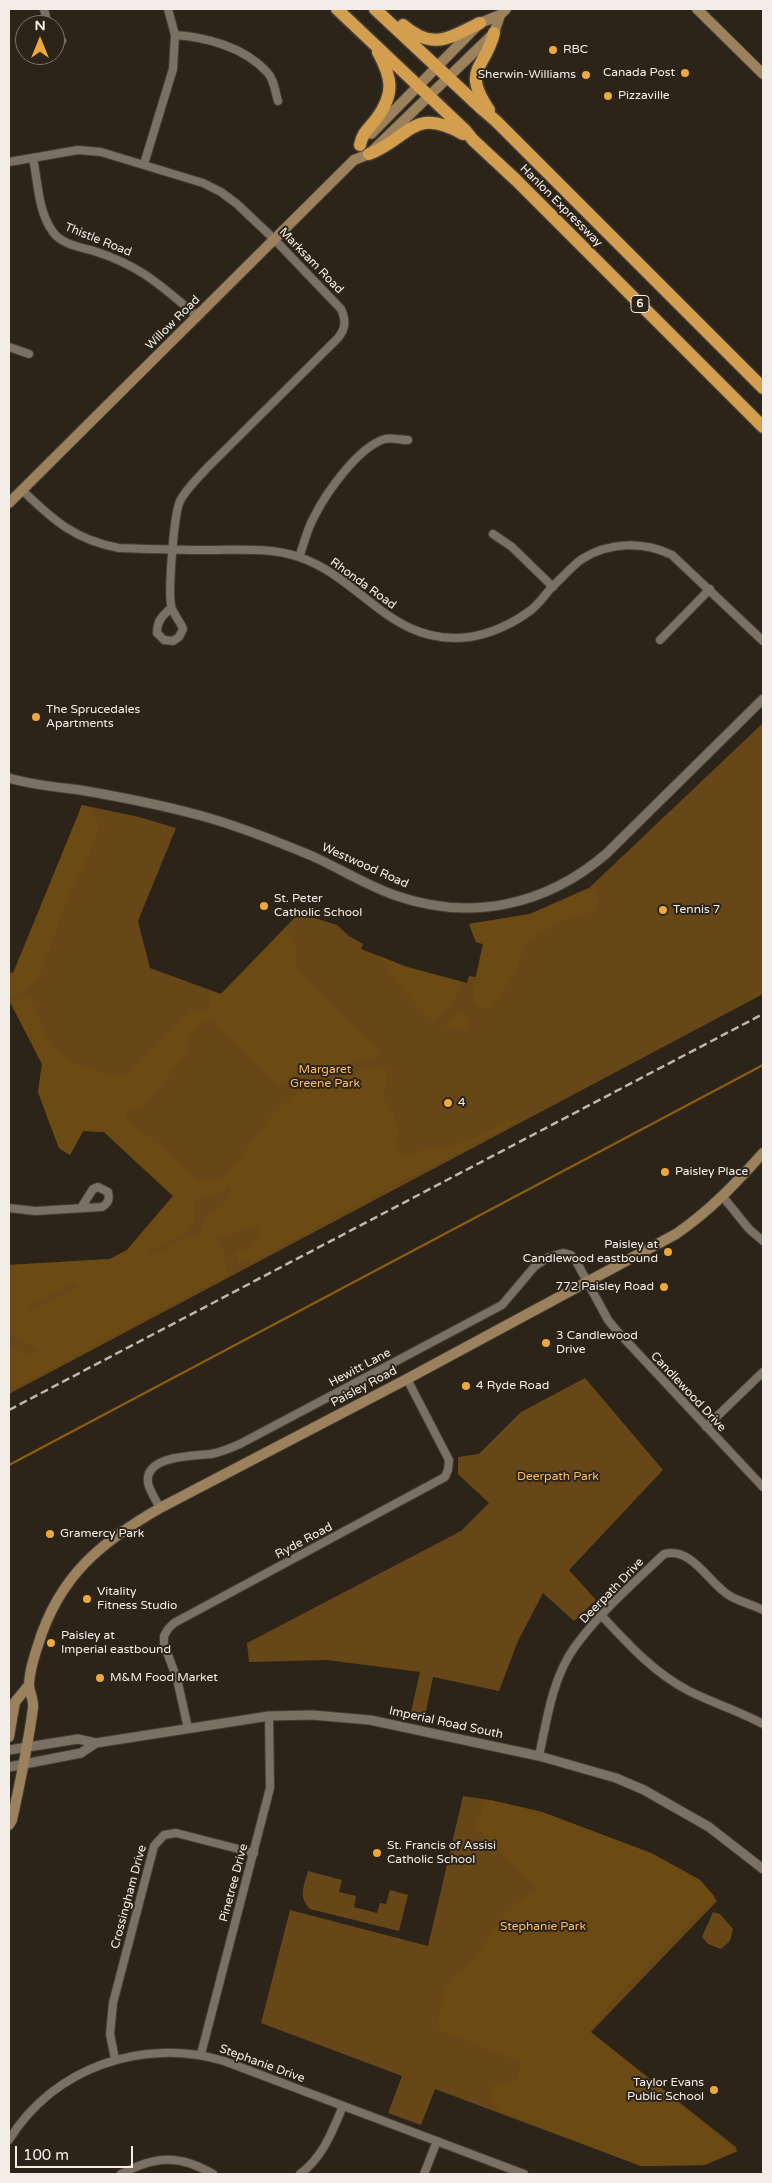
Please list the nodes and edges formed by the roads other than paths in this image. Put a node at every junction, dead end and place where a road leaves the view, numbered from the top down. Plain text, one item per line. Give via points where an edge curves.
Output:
1 (168, 9) edge
2 (337, 9) edge
3 (376, 9) edge
4 (697, 9) edge
5 (503, 12) edge
6 (480, 23) junction
7 (494, 33) junction
8 (175, 35) junction
9 (373, 43) junction
10 (438, 66) junction
11 (763, 74) edge
12 (448, 77) junction
13 (418, 86) junction
14 (429, 96) junction
15 (278, 101) dead end
16 (496, 120) junction
17 (473, 140) junction
18 (365, 149) junction
19 (33, 158) junction
20 (9, 162) edge
21 (144, 164) junction
22 (274, 239) junction
23 (197, 316) junction
24 (9, 347) edge
25 (29, 354) dead end
26 (763, 388) edge
27 (763, 427) edge
28 (408, 440) dead end
29 (22, 490) junction
30 (9, 503) edge
31 (493, 534) dead end
32 (172, 550) junction
33 (299, 557) junction
34 (553, 587) junction
35 (710, 589) junction
36 (171, 608) dead end
37 (660, 640) dead end
38 (763, 641) edge
39 (763, 699) edge
40 (9, 778) edge
41 (763, 1153) edge
42 (723, 1198) junction
43 (9, 1208) edge
44 (81, 1208) dead end
45 (763, 1241) edge
46 (588, 1282) junction
47 (763, 1372) edge
48 (406, 1379) junction
49 (706, 1427) junction
50 (763, 1488) edge
51 (160, 1508) junction
52 (763, 1610) edge
53 (602, 1616) junction
54 (29, 1685) junction
55 (269, 1716) junction
56 (763, 1724) edge
57 (188, 1728) junction
58 (9, 1737) edge
59 (96, 1743) junction
60 (26, 1748) junction
61 (9, 1750) edge
62 (539, 1756) junction
63 (23, 1764) junction
64 (9, 1766) edge
65 (9, 1825) edge
66 (254, 1853) junction
67 (763, 1868) edge
68 (201, 2054) junction
69 (115, 2059) junction
70 (343, 2106) junction
71 (9, 2140) edge
72 (436, 2141) junction
73 (121, 2174) edge
74 (213, 2174) edge
75 (300, 2174) edge
76 (424, 2174) edge
77 (524, 2174) edge

1 - 8 street
2 - 9 highway, Hanlon Expressway / 6
3 - 6 highway via 390,14 424,38 439,41
3 - 10 highway, Hanlon Expressway / 6
4 - 11 main road
5 - 6 main road, Willow Road
5 - 7 main road, Willow Road
6 - 10 main road, Willow Road
7 - 12 main road, Willow Road
7 - 16 highway via 476,75 477,88
8 - 15 street via 220,43 246,56 267,72
8 - 21 street via 173,69
9 - 13 highway, Hanlon Expressway / 6
9 - 18 highway via 387,68 390,86 377,118 363,134
10 - 12 highway, Hanlon Expressway / 6
10 - 13 main road, Willow Road
12 - 14 main road, Willow Road
12 - 16 highway, Hanlon Expressway / 6
13 - 14 highway, Hanlon Expressway / 6
13 - 18 main road, Willow Road
14 - 17 highway, Hanlon Expressway / 6
14 - 18 main road, Willow Road
16 - 26 highway, Hanlon Expressway / 6
17 - 18 highway via 449,126 426,122 411,127 381,149
17 - 27 highway, Hanlon Expressway / 6
18 - 22 main road, Willow Road
19 - 20 street, Marksam Road
19 - 21 street, Marksam Road via 78,150 101,152
19 - 23 street, Thistle Road via 44,219 54,234 68,243 120,260 148,275
21 - 22 street, Marksam Road via 221,192
22 - 23 main road, Willow Road
22 - 32 street, Marksam Road via 341,308 344,331 193,483 180,501
23 - 29 main road, Willow Road
24 - 25 street
28 - 33 street via 386,438 364,451 346,470 313,519
29 - 30 main road, Willow Road
29 - 32 street, Rhonda Road via 64,529 81,538 118,548
31 - 34 street
32 - 33 street, Rhonda Road via 273,551
32 - 36 street, Marksam Road
33 - 34 street, Rhonda Road via 325,568 378,610 403,625 444,636 469,637 505,626 532,609
34 - 35 street, Rhonda Road via 581,560 614,546 629,545 660,549 672,555
35 - 37 street
35 - 38 street, Rhonda Road
39 - 40 street, Westwood Road via 606,854 584,871 533,898 488,907 431,905 394,895 312,856 203,816 150,803
41 - 42 main road, Paisley Road
42 - 45 street
42 - 46 main road, Paisley Road via 676,1234
43 - 44 street via 35,1211
46 - 48 main road, Paisley Road
46 - 49 street, Candlewood Drive via 612,1325
46 - 51 street, Hewitt Lane via 571,1256 563,1253 550,1257 536,1266 502,1305 230,1449 182,1456 160,1463 152,1469 148,1483
47 - 49 street
48 - 51 main road, Paisley Road
48 - 57 street, Ryde Road via 449,1460 445,1477 168,1628 164,1644 177,1678
49 - 50 street, Candlewood Drive
51 - 54 main road, Paisley Road via 104,1544 66,1586 50,1611 41,1635
52 - 53 street, Deerpath Drive via 730,1596 687,1557 673,1552 664,1554
53 - 56 street via 636,1652 672,1681
53 - 62 street, Deerpath Drive via 574,1648 563,1668 552,1697
54 - 58 main road, Paisley Road via 15,1702
54 - 60 main road, Paisley Road via 33,1705
55 - 57 street, Imperial Road South
55 - 62 street, Imperial Road South via 312,1715 370,1720
55 - 66 street, Pinetree Drive via 270,1788
57 - 59 street, Imperial Road South
59 - 60 street, Imperial Road South via 78,1739
59 - 63 street, Imperial Road South via 81,1753
60 - 61 street, Imperial Road South
60 - 63 main road, Paisley Road
62 - 67 street, Imperial Road South via 584,1767 644,1790 709,1827
63 - 64 street, Imperial Road South
63 - 65 main road, Paisley Road
66 - 68 street, Pinetree Drive
66 - 69 street, Crossingham Drive via 176,1833 164,1835 154,1846 113,2003 110,2034
68 - 69 street, Stephanie Drive via 140,2054
68 - 70 street, Stephanie Drive
69 - 71 street, Stephanie Drive via 82,2072 54,2089 22,2121
70 - 72 street, Stephanie Drive
70 - 75 street via 328,2141
72 - 76 street
72 - 77 street, Stephanie Drive
73 - 74 street via 142,2163 166,2160 188,2162

